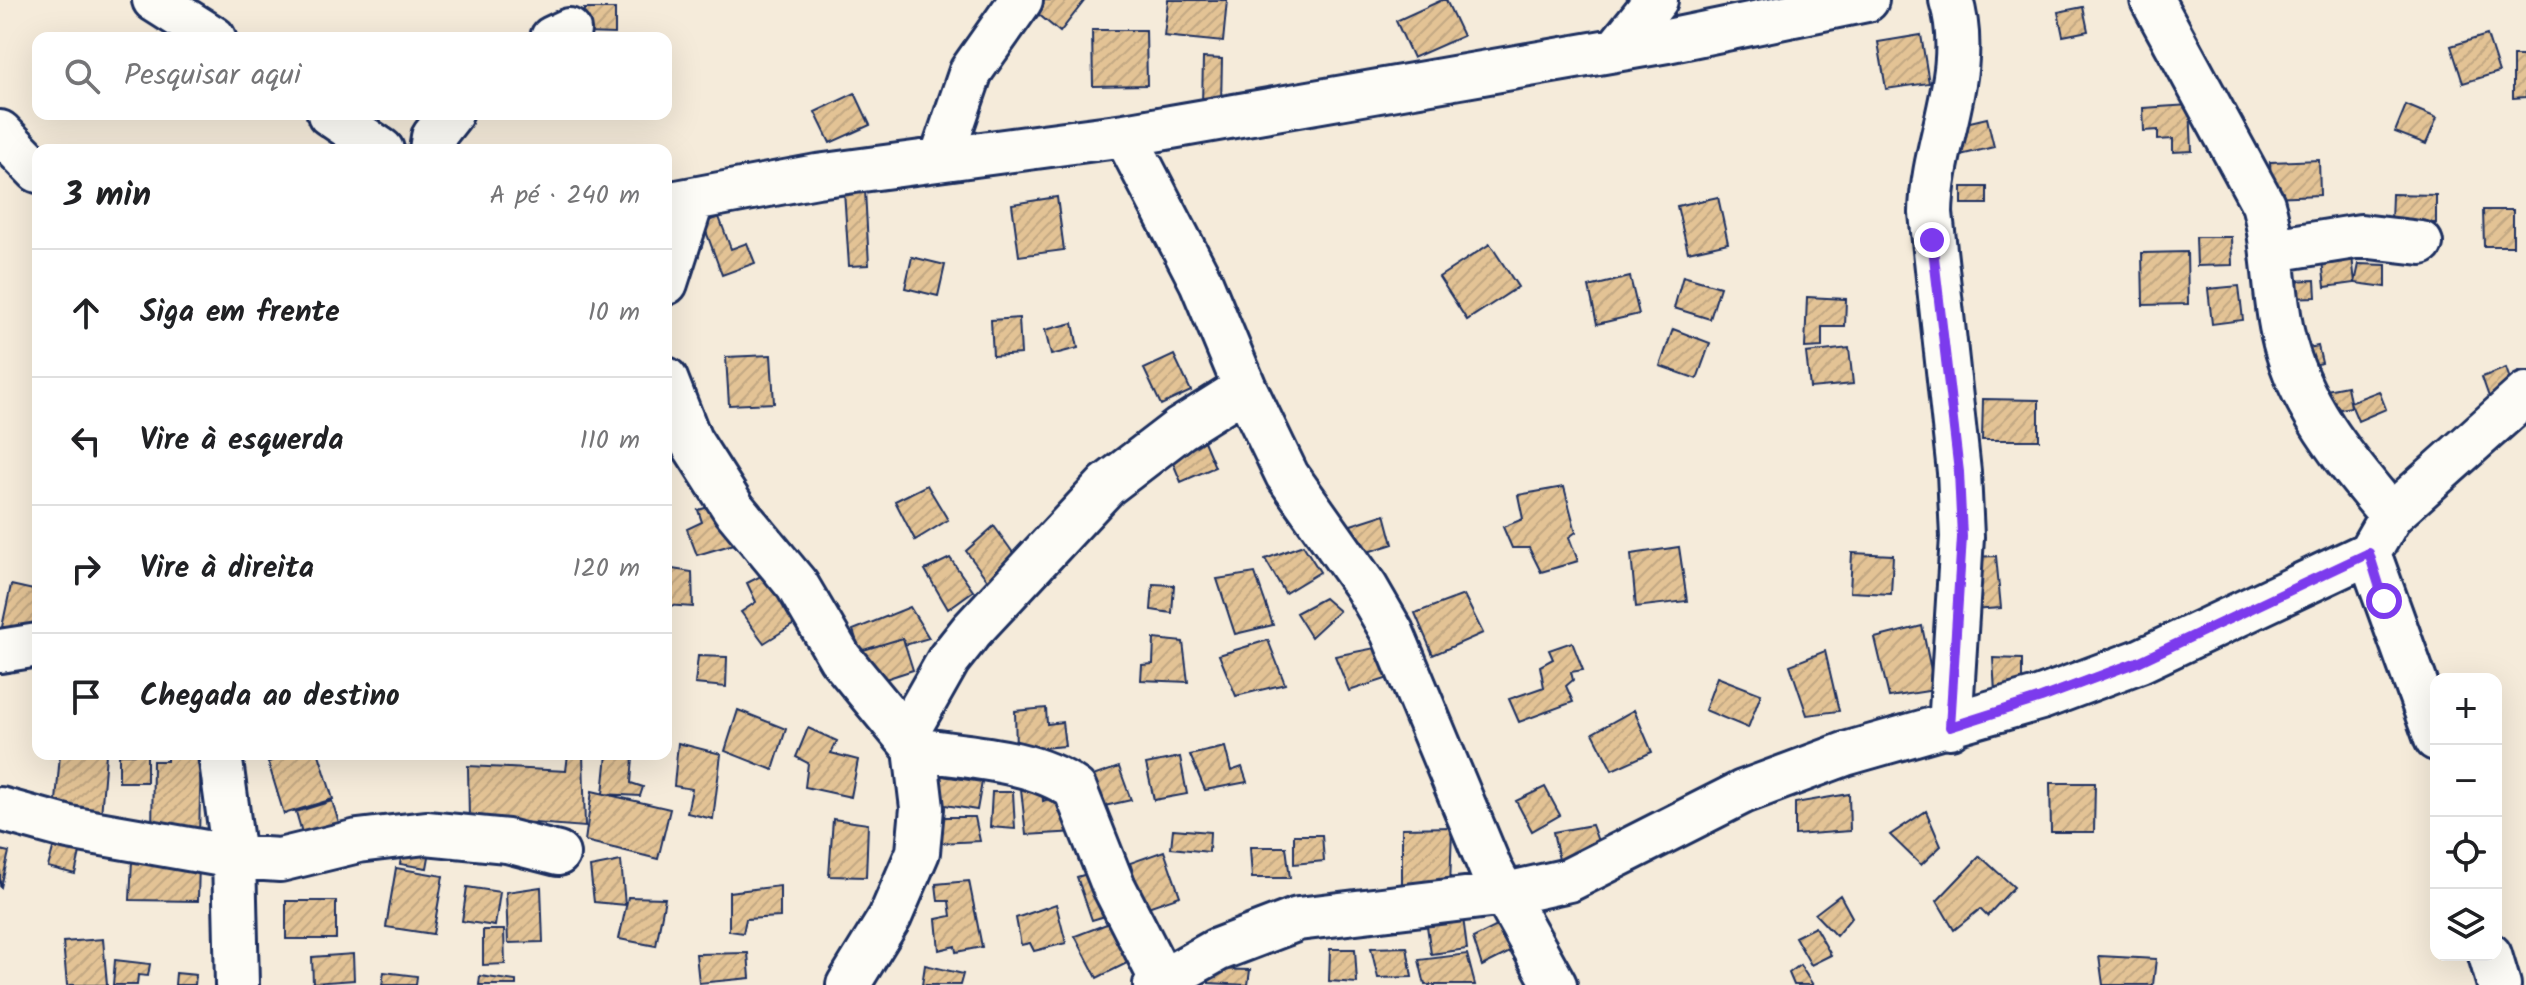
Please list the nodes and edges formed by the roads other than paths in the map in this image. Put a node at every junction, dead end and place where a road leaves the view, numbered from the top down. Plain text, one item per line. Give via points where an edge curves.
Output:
1 (154, 0) edge
2 (1021, 0) edge
3 (1656, 0) edge
4 (1867, 0) edge
5 (1951, 0) edge
6 (2152, 0) edge
7 (205, 32) edge
8 (1616, 50) junction
9 (338, 120) edge
10 (446, 120) edge
11 (0, 132) edge
12 (1125, 135) junction
13 (373, 144) edge
14 (432, 144) edge
15 (941, 159) junction
16 (32, 165) edge
17 (679, 203) edge
18 (2421, 243) dead end
19 (672, 246) edge
20 (2273, 250) junction
21 (1245, 388) junction
22 (672, 394) edge
23 (2526, 394) edge
24 (2391, 515) junction
25 (2369, 553) junction
26 (32, 646) edge
27 (0, 651) edge
28 (2430, 722) edge
29 (1950, 727) junction
30 (910, 742) junction
31 (221, 760) edge
32 (0, 809) edge
33 (558, 854) dead end
34 (234, 857) junction
35 (1506, 894) junction
36 (2492, 961) edge
37 (1158, 982) edge
38 (237, 985) edge
39 (848, 985) edge
40 (1555, 985) edge
41 (2499, 985) edge

1 - 7 street
2 - 15 street via 971,71
3 - 8 street
4 - 8 street
5 - 29 street via 1958,63 1931,180 1932,240 1962,537
6 - 20 street via 2263,204
8 - 12 street
9 - 13 street
10 - 14 street
11 - 16 street
12 - 15 street
12 - 21 street via 1201,282
15 - 17 street
17 - 19 street
18 - 20 street via 2361,236
20 - 24 street via 2288,359 2328,438
21 - 30 street via 1107,485 949,659
21 - 35 street via 1287,475 1392,632 1460,803
22 - 30 street via 690,440 734,509 797,585 849,669
23 - 24 street
24 - 25 street
25 - 28 street
25 - 29 street via 2140,661
26 - 27 street
29 - 35 street via 1845,754 1743,792 1569,880
30 - 37 street via 1009,763 1075,789
30 - 39 street via 922,808 918,852 890,917
31 - 34 street
32 - 34 street via 69,828
33 - 34 street via 507,841 426,833 358,841 280,860
34 - 38 street
35 - 37 street via 1298,919 1217,950
35 - 40 street
36 - 41 street

